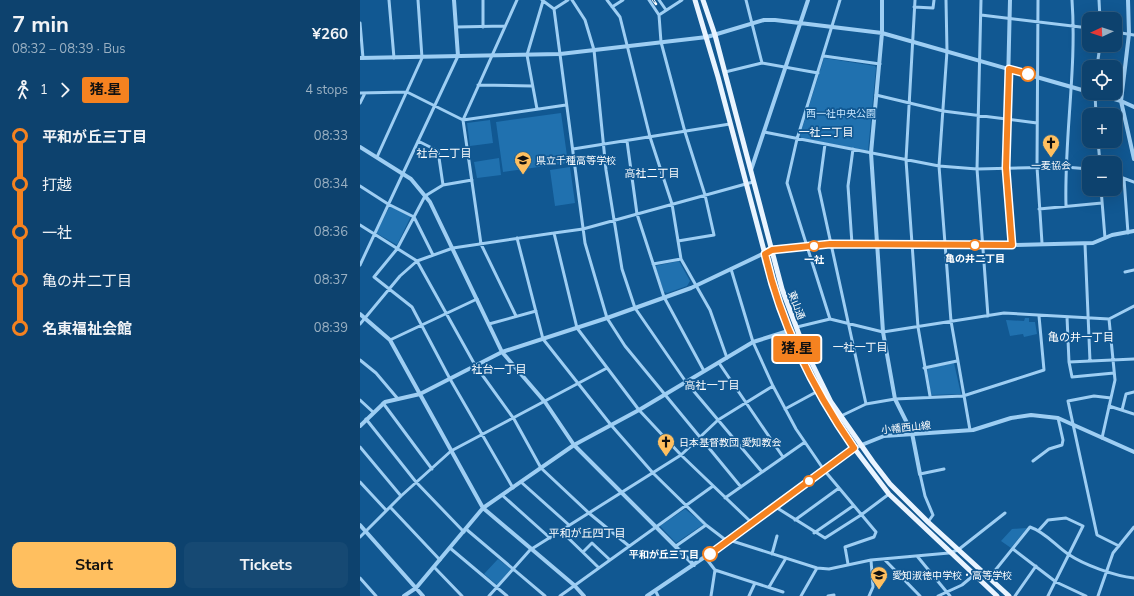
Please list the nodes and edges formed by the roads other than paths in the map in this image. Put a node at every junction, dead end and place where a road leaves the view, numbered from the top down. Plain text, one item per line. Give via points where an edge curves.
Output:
1 (389, 0) edge
2 (418, 0) edge
3 (454, 0) edge
4 (483, 0) edge
5 (517, 0) edge
6 (543, 0) edge
7 (568, 0) edge
8 (572, 0) edge
9 (607, 0) edge
10 (622, 0) edge
11 (649, 0) edge
12 (659, 0) edge
13 (682, 0) edge
14 (695, 0) edge
15 (703, 0) edge
16 (746, 0) edge
17 (808, 0) edge
18 (840, 0) edge
19 (882, 0) edge
20 (914, 0) edge
21 (934, 0) edge
22 (946, 0) edge
23 (981, 0) edge
24 (1010, 0) edge
25 (1038, 0) edge
26 (1072, 0) edge
27 (1099, 0) edge
28 (1128, 2) edge
29 (1134, 3) edge
30 (612, 7) junction
31 (914, 7) junction
32 (554, 9) junction
33 (666, 10) junction
34 (1100, 12) edge
35 (659, 15) junction
36 (981, 15) junction
37 (1010, 18) junction
38 (1038, 22) junction
39 (360, 23) edge
40 (799, 23) junction
41 (752, 24) junction
42 (505, 26) junction
43 (1074, 26) junction
44 (456, 27) junction
45 (483, 27) junction
46 (833, 27) junction
47 (1082, 27) edge
48 (882, 33) junction
49 (1122, 33) edge
50 (1129, 34) junction
51 (1134, 34) edge
52 (715, 35) junction
53 (707, 37) junction
54 (912, 41) junction
55 (661, 42) junction
56 (628, 47) junction
57 (594, 50) junction
58 (947, 51) junction
59 (560, 54) junction
60 (527, 55) junction
61 (458, 56) junction
62 (491, 56) junction
63 (824, 56) junction
64 (362, 58) edge
65 (394, 58) junction
66 (422, 58) junction
67 (980, 60) junction
68 (762, 63) junction
69 (880, 64) junction
70 (786, 67) junction
71 (1009, 69) junction
72 (725, 72) junction
73 (818, 73) junction
74 (1037, 77) junction
75 (478, 85) junction
76 (532, 86) junction
77 (1072, 88) junction
78 (1082, 90) edge
79 (407, 92) junction
80 (360, 93) edge
81 (364, 93) junction
82 (876, 95) junction
83 (1118, 100) edge
84 (1121, 101) junction
85 (360, 102) edge
86 (909, 104) junction
87 (566, 105) junction
88 (435, 106) junction
89 (1134, 107) edge
90 (537, 109) junction
91 (943, 111) junction
92 (978, 116) junction
93 (463, 120) junction
94 (1008, 120) junction
95 (1037, 123) junction
96 (730, 124) junction
97 (685, 132) junction
98 (764, 132) junction
99 (650, 137) junction
100 (797, 139) junction
101 (418, 141) junction
102 (627, 141) junction
103 (825, 144) junction
104 (603, 145) junction
105 (360, 147) edge
106 (1133, 148) edge
107 (573, 149) junction
108 (853, 149) junction
109 (871, 153) junction
110 (377, 157) junction
111 (1134, 159) edge
112 (906, 160) junction
113 (939, 166) junction
114 (1037, 167) junction
115 (1065, 167) junction
116 (977, 168) junction
117 (1006, 168) junction
118 (1082, 168) edge
119 (750, 172) junction
120 (403, 174) junction
121 (1124, 179) joint
122 (472, 180) junction
123 (753, 182) junction
124 (1134, 182) edge
125 (442, 184) junction
126 (746, 184) junction
127 (360, 186) edge
128 (705, 195) junction
129 (425, 196) junction
130 (1102, 196) edge
131 (1102, 203) junction
132 (388, 204) junction
133 (672, 204) junction
134 (1066, 206) junction
135 (1039, 209) junction
136 (637, 214) junction
137 (414, 217) junction
138 (615, 221) junction
139 (360, 225) edge
140 (583, 229) junction
141 (1134, 231) edge
142 (554, 233) junction
143 (1128, 233) junction
144 (374, 234) junction
145 (517, 238) junction
146 (1105, 238) junction
147 (678, 241) junction
148 (1042, 243) junction
149 (482, 244) junction
150 (830, 244) junction
151 (852, 244) junction
152 (877, 244) junction
153 (1085, 244) junction
154 (912, 245) junction
155 (944, 245) junction
156 (982, 245) junction
157 (1012, 245) junction
158 (807, 247) junction
159 (453, 248) junction
160 (397, 249) junction
161 (772, 250) junction
162 (765, 254) junction
163 (433, 255) junction
164 (681, 259) junction
165 (417, 261) junction
166 (653, 264) junction
167 (360, 265) edge
168 (731, 269) junction
169 (1134, 270) edge
170 (1125, 272) dead end
171 (696, 285) junction
172 (389, 290) junction
173 (664, 297) junction
174 (478, 298) junction
175 (1134, 307) edge
176 (635, 308) junction
177 (536, 311) junction
178 (1134, 312) edge
179 (447, 313) junction
180 (360, 314) edge
181 (516, 316) junction
182 (988, 316) junction
183 (1039, 316) junction
184 (1068, 317) junction
185 (365, 318) junction
186 (607, 318) junction
187 (1088, 318) junction
188 (830, 319) junction
189 (1110, 319) junction
190 (951, 322) junction
191 (360, 324) edge
192 (422, 324) junction
193 (489, 324) junction
194 (849, 324) junction
195 (796, 327) junction
196 (918, 327) junction
197 (577, 328) junction
198 (788, 331) junction
199 (884, 332) junction
200 (543, 339) junction
201 (390, 340) junction
202 (753, 342) junction
203 (502, 352) junction
204 (727, 358) junction
205 (1134, 359) edge
206 (360, 360) edge
207 (1113, 360) junction
208 (957, 361) junction
209 (1090, 361) junction
210 (1069, 362) junction
211 (719, 363) junction
212 (475, 366) junction
213 (607, 368) junction
214 (924, 368) junction
215 (704, 371) junction
216 (1114, 373) junction
217 (450, 379) junction
218 (686, 382) junction
219 (578, 384) junction
220 (773, 386) junction
221 (818, 391) junction
222 (1134, 392) edge
223 (420, 394) junction
224 (664, 395) junction
225 (930, 396) junction
226 (963, 396) junction
227 (1111, 398) junction
228 (398, 399) junction
229 (895, 399) junction
230 (360, 400) edge
231 (545, 402) junction
232 (383, 403) junction
233 (745, 404) junction
234 (866, 404) junction
235 (1109, 406) junction
236 (786, 409) junction
237 (639, 410) junction
238 (1122, 410) junction
239 (373, 412) junction
240 (1134, 414) edge
241 (840, 416) junction
242 (1058, 418) junction
243 (366, 419) junction
244 (514, 419) junction
245 (718, 420) junction
246 (611, 425) junction
247 (1074, 425) junction
248 (360, 426) edge
249 (970, 430) junction
250 (912, 433) junction
251 (483, 434) junction
252 (700, 436) junction
253 (1102, 438) junction
254 (805, 442) junction
255 (574, 445) junction
256 (860, 445) junction
257 (360, 447) edge
258 (854, 448) junction
259 (451, 451) junction
260 (1134, 452) edge
261 (681, 456) junction
262 (783, 457) junction
263 (1033, 461) dead end
264 (540, 468) junction
265 (944, 468) dead end
266 (432, 469) junction
267 (824, 470) junction
268 (762, 472) junction
269 (653, 473) junction
270 (920, 474) junction
271 (360, 482) edge
272 (416, 482) junction
273 (521, 482) junction
274 (713, 486) junction
275 (741, 487) junction
276 (513, 488) junction
277 (839, 488) junction
278 (621, 492) junction
279 (889, 494) junction
280 (502, 495) junction
281 (401, 496) junction
282 (725, 498) junction
283 (686, 505) junction
284 (774, 506) junction
285 (853, 506) junction
286 (391, 508) junction
287 (483, 508) junction
288 (386, 510) junction
289 (590, 514) junction
290 (1005, 514) dead end
291 (861, 515) junction
292 (795, 520) junction
293 (928, 522) junction
294 (752, 523) junction
295 (360, 525) edge
296 (568, 525) junction
297 (706, 525) junction
298 (656, 527) junction
299 (1134, 527) edge
300 (465, 530) junction
301 (1039, 530) junction
302 (366, 531) junction
303 (561, 531) junction
304 (814, 533) junction
305 (777, 536) dead end
306 (360, 537) edge
307 (550, 538) junction
308 (728, 540) junction
309 (629, 546) junction
310 (676, 546) junction
311 (1119, 546) junction
312 (450, 548) junction
313 (1013, 549) junction
314 (530, 550) junction
315 (958, 550) junction
316 (583, 552) junction
317 (949, 553) junction
318 (772, 554) junction
319 (1068, 554) junction
320 (917, 556) junction
321 (705, 557) junction
322 (786, 558) junction
323 (884, 559) junction
324 (440, 560) junction
325 (610, 560) junction
326 (871, 560) junction
327 (848, 564) junction
328 (694, 565) junction
329 (1036, 566) junction
330 (434, 567) junction
331 (599, 568) junction
332 (817, 568) junction
333 (514, 569) junction
334 (715, 570) junction
335 (1106, 572) junction
336 (974, 575) junction
337 (360, 578) edge
338 (989, 578) junction
339 (1134, 578) edge
340 (1056, 582) junction
341 (755, 583) junction
342 (574, 585) junction
343 (769, 587) junction
344 (416, 588) junction
345 (497, 588) junction
346 (783, 592) dead end
347 (946, 592) junction
348 (657, 594) edge
349 (834, 594) dead end
350 (376, 596) edge
351 (404, 596) edge
352 (423, 596) edge
353 (462, 596) edge
354 (489, 596) edge
355 (507, 596) edge
356 (545, 596) edge
357 (560, 596) edge
358 (584, 596) edge
359 (647, 596) edge
360 (711, 596) edge
361 (749, 596) edge
362 (800, 596) edge
363 (828, 596) edge
364 (869, 596) edge
365 (920, 596) edge
366 (938, 596) edge
367 (950, 596) edge
368 (997, 596) edge
369 (1009, 596) edge
370 (1015, 596) edge
371 (1048, 596) edge
372 (1086, 596) edge
373 (1098, 596) edge

1 - 65 street
2 - 66 street
3 - 44 street
4 - 45 street
5 - 42 street
6 - 32 street
6 - 60 street
7 - 32 street
8 - 57 street via 585,20
9 - 30 street
10 - 30 street
11 - 35 street
12 - 33 street
13 - 33 street
14 - 53 main road, 東山通
15 - 52 main road, 東山通
16 - 41 street
17 - 40 street
18 - 46 street
19 - 48 street
20 - 31 street
21 - 31 street via 933,8
22 - 58 street
23 - 36 street
24 - 37 street
25 - 38 street
26 - 43 street
27 - 34 street
28 - 29 street
28 - 50 street
30 - 56 street via 620,17
31 - 54 street
32 - 59 street
33 - 35 street
35 - 55 street
36 - 37 street
36 - 67 street
37 - 38 street
37 - 71 street
38 - 43 street
38 - 74 street
39 - 64 street
40 - 41 street via 775,20
40 - 46 street
40 - 70 street
41 - 52 street
41 - 68 street
42 - 45 street
42 - 62 street
43 - 47 street
43 - 77 street
44 - 45 street
44 - 61 street
46 - 48 street
46 - 63 street
48 - 54 street
48 - 69 street
49 - 50 street
50 - 51 street
50 - 84 street
52 - 53 street
52 - 72 main road, 東山通
53 - 55 street
53 - 96 main road, 東山通
54 - 58 street
54 - 86 street
55 - 56 street
55 - 97 street
56 - 57 street
56 - 99 street
57 - 59 street
57 - 104 street
58 - 67 street
58 - 91 street
59 - 60 street
59 - 87 street
60 - 62 street
60 - 76 street
61 - 62 street
61 - 66 street
61 - 88 street
62 - 75 street
63 - 69 street
63 - 73 street
64 - 65 street
65 - 66 street
66 - 79 street
67 - 71 street
67 - 92 street
68 - 70 street
68 - 72 street
69 - 82 street
70 - 73 street
70 - 98 street
71 - 74 street
71 - 94 street
72 - 119 main road, 東山通
73 - 100 street
74 - 77 street
74 - 95 street
75 - 76 street
75 - 93 street
76 - 90 street
77 - 78 street
77 - 115 street
79 - 81 street
79 - 88 street
79 - 110 street
80 - 81 street
81 - 85 street
82 - 86 street
82 - 109 street
83 - 84 street
84 - 89 street
84 - 106 street
86 - 91 street
86 - 112 street
87 - 90 street
87 - 107 street
88 - 93 street
88 - 101 street
90 - 93 street
91 - 92 street
91 - 113 street
92 - 94 street
92 - 116 street
93 - 122 street
94 - 95 street
94 - 117 street
95 - 114 street
96 - 97 street
96 - 126 main road, 東山通
97 - 99 street
97 - 128 street
98 - 100 street
98 - 119 street
99 - 102 street
99 - 133 street
100 - 103 street
100 - 158 street via 787,183
101 - 120 street
101 - 125 street via 438,151
102 - 104 street
102 - 136 street
103 - 108 street
103 - 150 street via 819,189
104 - 107 street
104 - 138 street
105 - 110 street
106 - 111 street
107 - 140 street
108 - 109 street
108 - 151 street via 848,186
109 - 112 street
109 - 152 street
110 - 120 street
112 - 113 street
112 - 154 street
113 - 116 street
113 - 155 street
114 - 115 street
114 - 117 street
114 - 135 street
115 - 118 street
115 - 134 street
116 - 117 street
116 - 156 street
117 - 157 street
119 - 123 main road, 東山通
120 - 129 street via 411,179
120 - 132 street
121 - 124 street
121 - 143 street
122 - 125 street
122 - 149 street
123 - 126 street
123 - 161 main road, 東山通
125 - 129 street
126 - 128 street
126 - 162 main road, 東山通
127 - 132 street
128 - 133 street
128 - 147 street via 714,235
129 - 137 street
129 - 159 street
130 - 131 street
131 - 134 street
131 - 146 street
132 - 137 street
132 - 144 street
133 - 136 street
133 - 147 street
134 - 135 street
135 - 148 street
136 - 138 street
136 - 166 street
137 - 160 street
137 - 163 street
138 - 140 street
138 - 176 street via 622,269
139 - 144 street
140 - 142 street
140 - 186 street
141 - 143 street
142 - 145 street
142 - 197 street
143 - 146 street
144 - 160 street
144 - 167 street
145 - 149 street
145 - 177 street
146 - 153 street
147 - 164 street
148 - 153 street
148 - 157 street
149 - 159 street
149 - 181 street
150 - 151 street
150 - 158 street
150 - 194 street
151 - 152 street
152 - 154 street
152 - 199 street
153 - 187 street
154 - 155 street
154 - 196 street
155 - 156 street
155 - 190 street
156 - 157 street
156 - 182 street
158 - 161 street
158 - 188 street
159 - 163 street
159 - 174 street
160 - 165 street
160 - 172 street via 374,277
161 - 162 street
161 - 195 main road, 東山通 via 782,289
162 - 168 street
162 - 198 main road, 東山通 via 774,292
163 - 165 street
164 - 166 street
164 - 171 street
165 - 172 street
165 - 179 street
166 - 173 street
168 - 171 street
168 - 202 street
169 - 170 street
171 - 173 street
171 - 204 street via 710,310
172 - 185 street
172 - 192 street via 412,307
173 - 176 street
173 - 215 street
174 - 179 street
174 - 193 street
175 - 178 street
175 - 189 street
176 - 186 street
176 - 218 street
177 - 181 street
177 - 200 street
179 - 192 street
179 - 212 street
180 - 185 street
181 - 193 street
182 - 183 street via 1004,313
182 - 190 street
183 - 184 street
183 - 226 street via 1044,370
184 - 187 street
184 - 210 street
185 - 191 street
185 - 201 street
186 - 197 street
186 - 224 street via 624,346
187 - 189 street
187 - 209 street
188 - 194 street
188 - 195 street
189 - 207 street
190 - 196 street
190 - 208 street
192 - 201 street
192 - 217 street
193 - 203 street
194 - 199 street
194 - 234 street
195 - 241 main road, 東山通 via 802,346
196 - 199 street
196 - 214 street
197 - 200 street
197 - 213 street
198 - 202 street
198 - 221 main road, 東山通
199 - 229 street
200 - 203 street
200 - 219 street
201 - 223 street
202 - 204 street
202 - 220 street
203 - 212 street
203 - 231 street
204 - 211 street
205 - 207 street
206 - 228 street via 376,373
207 - 209 street
207 - 216 street
208 - 214 street
208 - 226 street
209 - 210 street
210 - 216 street via 1072,377
211 - 215 street
211 - 233 street
212 - 217 street
212 - 244 street
213 - 219 street
213 - 237 street
214 - 225 street
215 - 218 street
216 - 227 street
217 - 223 street
217 - 251 street
218 - 224 street
218 - 245 street
219 - 231 street
219 - 246 street
220 - 233 street
220 - 236 street
221 - 236 street
221 - 258 main road, 東山通
222 - 238 street via 1126,394
223 - 228 street
223 - 259 street
224 - 237 street
224 - 252 street
225 - 226 street
225 - 229 street
226 - 249 street
227 - 235 street
227 - 247 street via 1094,396 1068,401
228 - 232 street
229 - 234 street
229 - 250 street
230 - 239 street
231 - 244 street
231 - 255 street
232 - 239 street
232 - 266 street
233 - 245 street
233 - 262 street
234 - 241 street
235 - 238 street
235 - 253 street
236 - 254 street
237 - 246 street
237 - 261 street
238 - 240 street
239 - 243 street
241 - 256 main road, 東山通
242 - 247 street, 小幡西山線
242 - 249 street, 小幡西山線 via 1019,416
242 - 263 street via 1062,445 1048,449
243 - 248 street
243 - 272 street
244 - 251 street
244 - 264 street
245 - 252 street
245 - 268 street
246 - 255 street
246 - 269 street
247 - 253 street, 小幡西山線
247 - 311 street via 1097,535
249 - 250 street, 小幡西山線
250 - 256 street, 小幡西山線 via 884,436
250 - 270 street
251 - 259 street
251 - 276 street
252 - 261 street
252 - 275 street
253 - 260 street, 小幡西山線
254 - 262 street
254 - 267 street
255 - 264 street
255 - 278 street
256 - 258 street, 小幡西山線
256 - 293 main road, 東山通 via 890,484
257 - 281 street
258 - 267 street, 小幡西山線
258 - 279 main road, 東山通
259 - 266 street
259 - 287 street
261 - 269 street
261 - 274 street
262 - 268 street
264 - 273 street
264 - 289 street
265 - 270 street
266 - 272 street
267 - 277 street
267 - 284 street, 小幡西山線
268 - 275 street
269 - 278 street
269 - 283 street
270 - 293 street via 933,515
271 - 288 street
272 - 281 street
272 - 300 street
273 - 276 street
273 - 296 street
274 - 282 street
274 - 283 street
275 - 282 street
276 - 280 street
277 - 285 street
277 - 292 street
278 - 289 street
278 - 298 street
279 - 291 street
279 - 317 main road, 東山通
280 - 287 street
280 - 307 street
281 - 286 street
282 - 294 street
283 - 297 street
283 - 298 street
284 - 292 street
284 - 294 street, 小幡西山線
285 - 291 street
285 - 304 street
286 - 288 street
286 - 324 street
287 - 300 street
287 - 314 street
288 - 302 street
289 - 296 street
289 - 309 street
290 - 315 street
291 - 304 street via 824,538
291 - 327 street via 875,530 876,535 845,547
292 - 304 street
293 - 315 main road, 東山通
294 - 308 street, 小幡西山線
295 - 302 street
296 - 303 street
297 - 308 street
297 - 310 street
298 - 309 street
298 - 310 street
299 - 311 street
300 - 312 street
300 - 333 street
301 - 313 street via 1030,527
301 - 319 street
301 - 319 street via 1048,520 1066,518 1080,523 1083,526
302 - 306 street
302 - 344 street
303 - 307 street
303 - 316 street
305 - 318 street
307 - 314 street
308 - 318 street
308 - 321 street, 小幡西山線
309 - 325 street
310 - 328 street
311 - 335 street via 1113,553
312 - 324 street
312 - 345 street
313 - 329 street
313 - 338 street
314 - 333 street
314 - 342 street
315 - 317 street
315 - 338 main road, 東山通
316 - 325 street via 592,543
316 - 331 street
317 - 320 street
317 - 336 main road, 東山通
318 - 322 street
319 - 335 street
319 - 340 street
320 - 323 street
320 - 347 street
321 - 328 street, 小幡西山線
321 - 334 street
322 - 332 street
322 - 343 street
323 - 326 street
323 - 365 street
324 - 330 street
325 - 331 street
326 - 327 street
326 - 364 street via 873,587
327 - 332 street
328 - 348 street, 小幡西山線
329 - 340 street
329 - 370 street
330 - 344 street
330 - 353 street
331 - 342 street
332 - 362 street
333 - 345 street
333 - 356 street
334 - 341 street
334 - 360 street
335 - 339 street
335 - 373 street
336 - 347 street via 962,585
336 - 368 main road, 東山通
337 - 350 street
338 - 369 main road, 東山通
340 - 371 street
340 - 372 street
341 - 343 street
341 - 361 street
342 - 357 street
342 - 358 street
343 - 346 street
344 - 351 street
344 - 352 street
345 - 354 street
345 - 355 street
347 - 366 street
347 - 367 street
348 - 359 street, 小幡西山線
349 - 363 street

